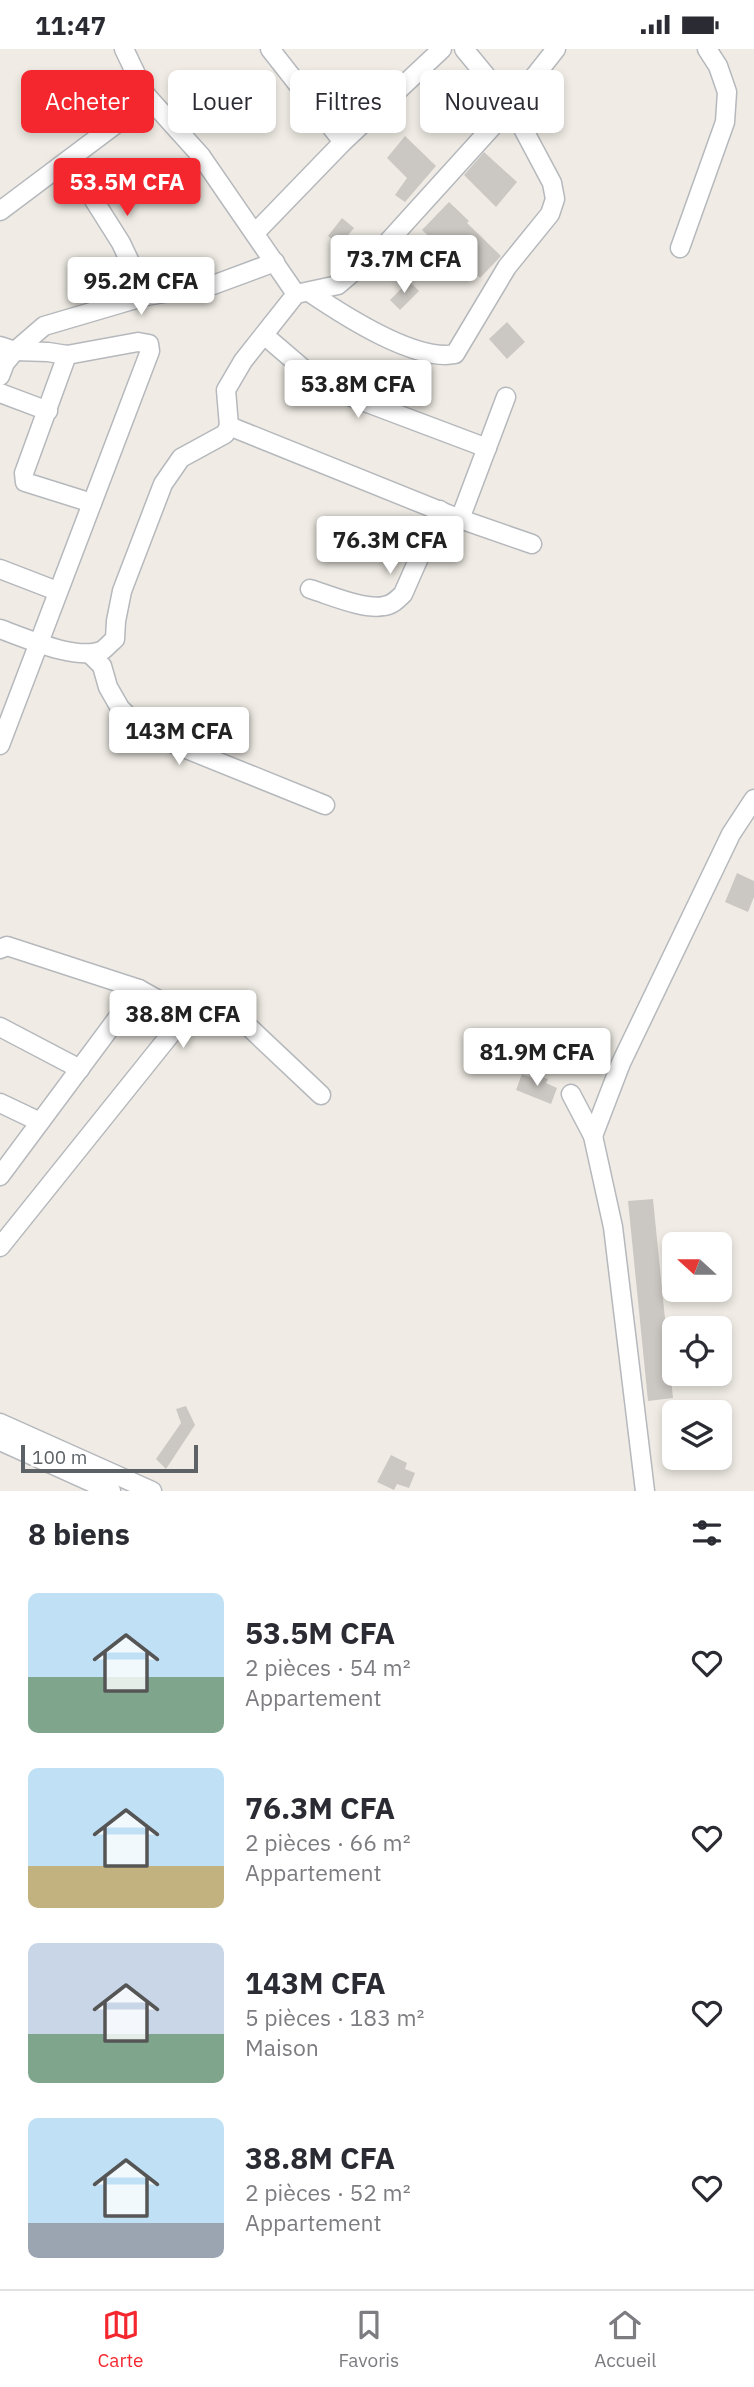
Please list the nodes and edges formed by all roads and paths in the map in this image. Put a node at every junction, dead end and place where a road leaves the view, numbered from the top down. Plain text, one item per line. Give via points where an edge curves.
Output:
1 (124, 49) edge
2 (270, 49) edge
3 (442, 49) edge
4 (464, 49) edge
5 (556, 49) edge
6 (707, 49) edge
7 (134, 70) edge
8 (481, 70) edge
9 (539, 70) edge
10 (154, 104) edge
11 (105, 133) edge
12 (487, 133) edge
13 (525, 133) edge
14 (343, 142) junction
15 (71, 159) junction
16 (0, 211) edge
17 (256, 233) junction
18 (680, 248) dead end
19 (275, 262) junction
20 (303, 293) junction
21 (146, 296) junction
22 (264, 335) junction
23 (7, 349) edge
24 (67, 355) junction
25 (0, 376) edge
26 (0, 393) edge
27 (506, 397) dead end
28 (48, 411) junction
29 (229, 426) junction
30 (487, 449) junction
31 (92, 503) junction
32 (440, 510) junction
33 (460, 519) junction
34 (532, 544) dead end
35 (0, 569) edge
36 (310, 589) dead end
37 (57, 591) junction
38 (0, 629) edge
39 (38, 644) junction
40 (90, 654) junction
41 (0, 745) edge
42 (754, 799) edge
43 (325, 806) dead end
44 (0, 949) edge
45 (139, 989) junction
46 (173, 1009) junction
47 (0, 1027) edge
48 (79, 1069) junction
49 (570, 1094) dead end
50 (321, 1095) dead end
51 (0, 1103) edge
52 (40, 1122) junction
53 (593, 1136) junction
54 (0, 1176) edge
55 (0, 1247) edge
56 (0, 1423) edge
57 (0, 1441) edge
58 (111, 1491) edge
59 (152, 1491) edge
60 (645, 1491) edge

1 - 7 street
2 - 14 street
3 - 14 street
4 - 8 street
5 - 9 street
6 - 18 street via 727,92 725,123
10 - 17 street via 201,156
11 - 15 street
12 - 20 street via 386,244 338,285
13 - 20 street via 552,183 555,199 550,214 507,267 455,354 443,356 409,347
14 - 17 street
15 - 16 street
15 - 21 street via 121,243
17 - 19 street
19 - 20 street
19 - 21 street via 212,285
20 - 22 street
21 - 23 street via 44,326
22 - 29 street via 226,390
22 - 30 street via 313,377 341,393
23 - 24 street
23 - 25 street
24 - 28 street
24 - 31 street via 149,344
26 - 28 street
27 - 30 street
28 - 31 street via 24,473 25,482
29 - 32 street
29 - 40 street via 225,434 181,458 163,484 122,590 115,639
30 - 33 street
31 - 37 street
32 - 33 street
32 - 36 street via 403,594 394,602 383,607
33 - 34 street
35 - 37 street
37 - 39 street
38 - 39 street
39 - 40 street
39 - 41 street
40 - 43 street via 102,666 120,708 134,722 169,742
42 - 53 street via 731,834 621,1063
44 - 45 street via 7,946
45 - 46 street
45 - 48 street
46 - 50 street via 219,1006 232,1011
46 - 55 street via 170,1035
47 - 48 street
48 - 52 street
49 - 53 street
51 - 52 street
52 - 54 street
53 - 60 street via 613,1227
56 - 59 street
57 - 58 street

